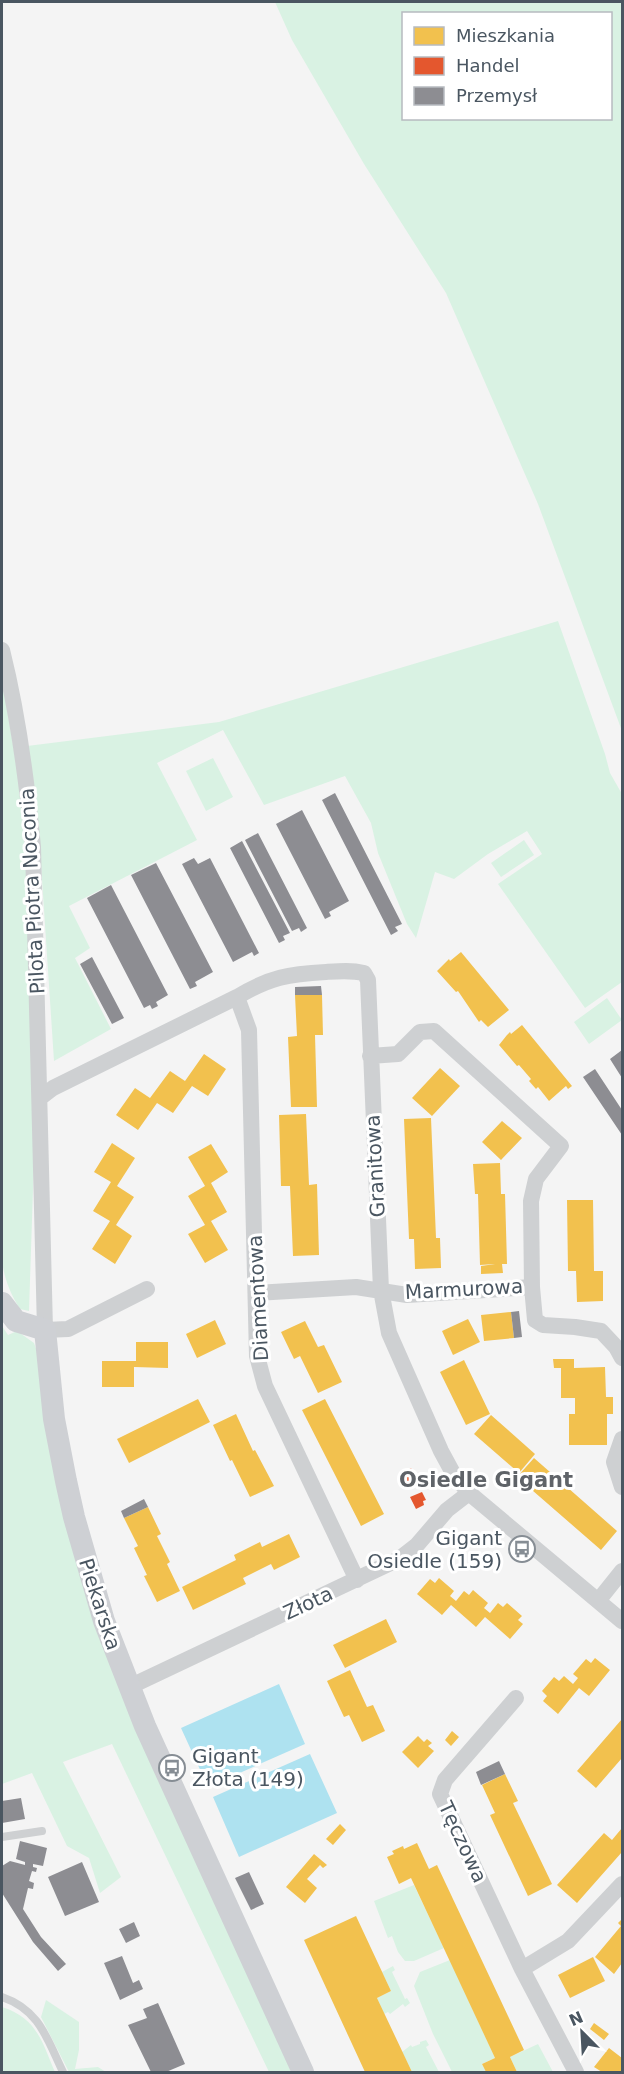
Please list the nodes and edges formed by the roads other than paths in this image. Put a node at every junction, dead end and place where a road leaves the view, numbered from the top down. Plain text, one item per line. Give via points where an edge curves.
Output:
1 (2, 650) edge
2 (237, 997) junction
3 (370, 1056) junction
4 (40, 1098) junction
5 (532, 1287) junction
6 (147, 1288) dead end
7 (381, 1290) junction
8 (256, 1293) junction
9 (2, 1303) edge
10 (45, 1329) junction
11 (622, 1358) edge
12 (622, 1439) edge
13 (622, 1487) edge
14 (469, 1492) junction
15 (622, 1571) edge
16 (357, 1580) junction
17 (598, 1601) junction
18 (622, 1621) edge
19 (129, 1687) junction
20 (516, 1698) dead end
21 (42, 1831) dead end
22 (2, 1837) edge
23 (622, 1884) edge
24 (522, 1969) junction
25 (2, 1997) edge
26 (63, 2073) edge
27 (303, 2073) edge
28 (576, 2073) edge

1 - 4 street, Pilota Piotra Noconia via 26,777 33,847
2 - 3 street, Granitowa via 288,975 352,970 364,973 368,980
2 - 4 street, Granitowa
2 - 8 street, Diamentowa via 249,1030
3 - 5 street, Marmurowa via 398,1054 420,1032 434,1031 561,1146 536,1179 531,1201
3 - 7 street, Granitowa
4 - 10 street, Piekarska
5 - 7 street, Marmurowa via 407,1295
5 - 11 street via 535,1320 543,1325 601,1331
6 - 10 street via 68,1329
7 - 8 street, Marmurowa via 356,1287
7 - 14 street, Granitowa via 389,1333 441,1451
8 - 16 street, Diamentowa via 257,1356 265,1386
9 - 10 street via 16,1321
10 - 19 street, Piekarska via 54,1419 74,1517 104,1621
12 - 13 street via 615,1462
14 - 16 street, Złota via 447,1510 417,1545 399,1559
14 - 17 street, Granitowa
15 - 17 street
16 - 19 street, Złota
17 - 18 street, Granitowa
19 - 27 street, Piekarska
20 - 24 street, Tęczowa via 445,1780 440,1794
21 - 22 lane
23 - 24 street via 568,1941
24 - 28 street, Tęczowa
25 - 26 lane via 34,2016

